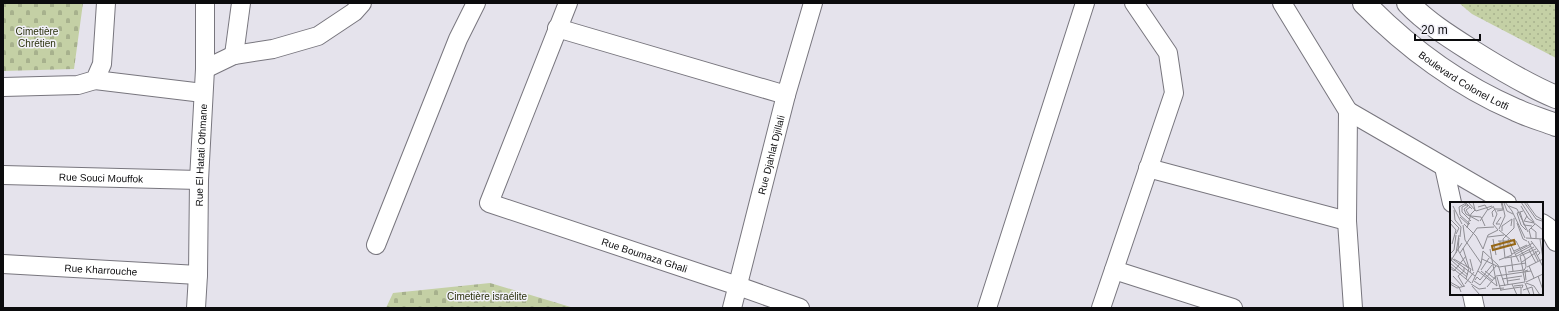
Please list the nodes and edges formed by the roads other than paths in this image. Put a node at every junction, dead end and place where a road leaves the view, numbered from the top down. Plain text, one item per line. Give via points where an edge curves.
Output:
1 (106, 3) edge
2 (205, 3) edge
3 (241, 3) edge
4 (362, 3) edge
5 (476, 3) edge
6 (568, 3) edge
7 (813, 3) edge
8 (1085, 3) edge
9 (1134, 3) edge
10 (1282, 3) edge
11 (1364, 3) edge
12 (1408, 3) edge
13 (557, 28) junction
14 (234, 56) junction
15 (205, 69) junction
16 (95, 80) junction
17 (3, 87) edge
18 (203, 93) junction
19 (786, 95) junction
20 (1556, 97) edge
21 (1348, 111) junction
22 (1556, 125) edge
23 (1444, 167) junction
24 (1148, 168) junction
25 (3, 175) edge
26 (199, 180) junction
27 (1452, 202) edge
28 (1505, 202) edge
29 (1347, 221) junction
30 (1543, 224) edge
31 (1556, 242) edge
32 (376, 245) dead end
33 (3, 264) edge
34 (1114, 270) junction
35 (198, 275) junction
36 (738, 286) junction
37 (1472, 295) edge
38 (196, 308) edge
39 (732, 308) edge
40 (800, 308) edge
41 (987, 308) edge
42 (1100, 308) edge
43 (1233, 308) edge
44 (1353, 308) edge
45 (1475, 308) edge

1 - 16 street via 102,64
2 - 15 street, Rue El Hatati Othmane
3 - 14 street
4 - 14 street via 354,12 318,36 273,49
5 - 32 street via 458,39
6 - 13 street
7 - 19 street, Rue Djahlat Djillali
8 - 41 street
9 - 24 street via 1168,53 1174,93
10 - 21 street
11 - 22 main road, Boulevard Colonel Lotfi via 1411,46 1465,84 1515,110
12 - 20 main road via 1451,38 1498,68
13 - 19 street
13 - 36 street, Rue Boumaza Ghali via 489,203
14 - 15 street
15 - 18 street, Rue El Hatati Othmane
16 - 17 street via 78,85
16 - 18 street
18 - 26 street, Rue El Hatati Othmane
19 - 36 street, Rue Djahlat Djillali
21 - 23 street
21 - 29 street
23 - 27 street
23 - 28 street
24 - 29 street
24 - 34 street
25 - 26 street, Rue Souci Mouffok
26 - 35 street, Rue El Hatati Othmane
29 - 44 street
30 - 31 street via 1548,227
33 - 35 street, Rue Kharrouche
34 - 42 street
34 - 43 street
35 - 38 street, Rue El Hatati Othmane
36 - 39 street, Rue Djahlat Djillali
36 - 40 street, Rue Boumaza Ghali
37 - 45 street

